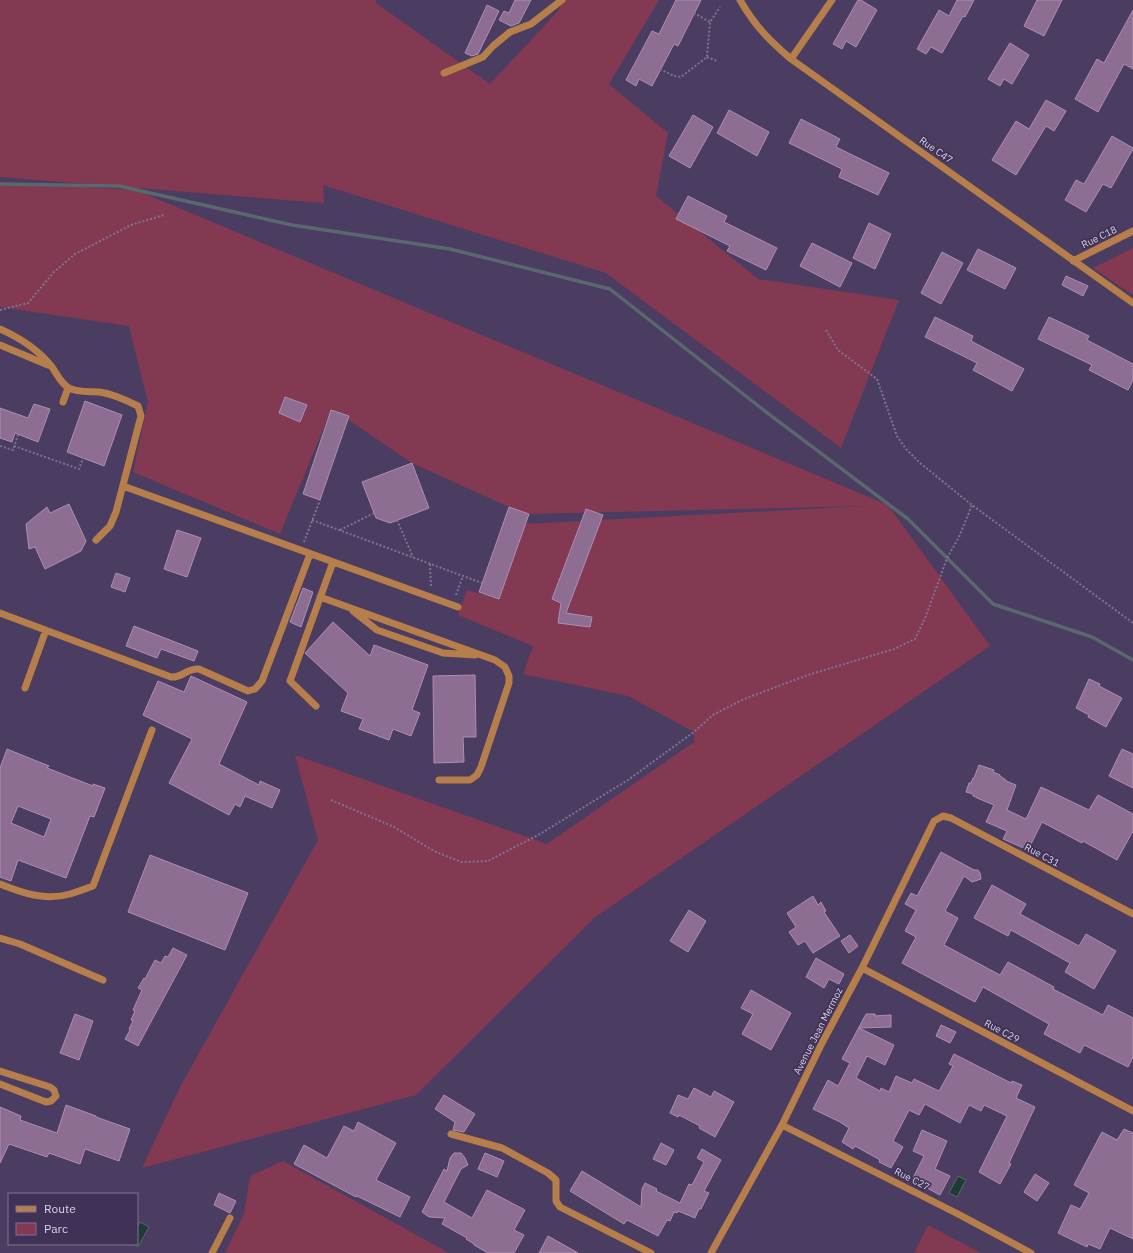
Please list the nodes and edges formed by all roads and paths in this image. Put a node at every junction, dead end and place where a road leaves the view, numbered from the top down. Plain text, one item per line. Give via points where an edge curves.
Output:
1 (562, 0) edge
2 (740, 0) edge
3 (832, 0) edge
4 (720, 7) dead end
5 (694, 13) dead end
6 (710, 22) junction
7 (707, 57) junction
8 (791, 59) junction
9 (717, 61) dead end
10 (660, 70) dead end
11 (444, 73) dead end
12 (164, 215) dead end
13 (1133, 231) edge
14 (1073, 261) junction
15 (1133, 303) edge
16 (0, 310) edge
17 (0, 328) edge
18 (826, 330) dead end
19 (0, 345) edge
20 (51, 366) junction
21 (68, 388) junction
22 (62, 402) dead end
23 (18, 435) dead end
24 (0, 446) edge
25 (14, 446) junction
26 (83, 458) dead end
27 (123, 486) junction
28 (320, 500) dead end
29 (972, 505) junction
30 (374, 513) dead end
31 (312, 520) junction
32 (397, 520) dead end
33 (340, 530) junction
34 (96, 540) dead end
35 (301, 550) junction
36 (310, 554) junction
37 (413, 557) junction
38 (333, 562) junction
39 (430, 564) junction
40 (463, 576) junction
41 (482, 583) dead end
42 (320, 597) junction
43 (431, 597) junction
44 (455, 606) joint
45 (348, 607) junction
46 (0, 613) edge
47 (1133, 623) edge
48 (46, 630) junction
49 (483, 655) junction
50 (24, 688) dead end
51 (316, 706) dead end
52 (152, 730) dead end
53 (438, 780) dead end
54 (331, 800) dead end
55 (940, 817) joint
56 (0, 884) edge
57 (1133, 914) edge
58 (0, 938) edge
59 (862, 968) junction
60 (103, 980) dead end
61 (0, 1071) edge
62 (0, 1084) edge
63 (1133, 1111) edge
64 (782, 1125) junction
65 (451, 1134) dead end
66 (230, 1218) dead end
67 (212, 1253) edge
68 (651, 1253) edge
69 (711, 1253) edge
70 (1031, 1253) edge

1 - 11 street via 531,24 510,32 483,57
2 - 8 street, Rue C47 via 768,39
3 - 8 street
4 - 6 path
5 - 6 path
6 - 7 path
7 - 9 path
7 - 10 path via 681,77
8 - 14 street, Rue C47
12 - 16 path via 130,225 74,254 54,272 28,303
13 - 14 street, Rue C18
14 - 15 street, Rue C47
17 - 20 street via 33,347
18 - 29 path via 838,350 877,378 897,436 906,449
19 - 20 street
20 - 21 street
21 - 22 street
21 - 27 street via 111,394 138,406 141,416
23 - 25 path
24 - 25 path via 12,450
25 - 26 path via 79,469
27 - 34 street via 110,526
27 - 35 street
28 - 31 path
29 - 47 path
29 - 54 path via 947,558 915,639 894,649 808,675 744,699 713,715 628,780 540,834 488,861 461,862 434,851 394,827
30 - 33 path
31 - 33 path
31 - 35 path
32 - 37 path
33 - 37 path
35 - 36 street
36 - 38 street
36 - 48 street via 262,681 248,691 199,669 192,669 178,677 171,676
37 - 39 path
38 - 42 street
38 - 43 street
39 - 40 path
39 - 43 path
40 - 41 path
40 - 44 path
42 - 45 street
42 - 51 street via 290,680
43 - 44 street
45 - 49 street
45 - 49 street via 377,630 443,653
46 - 48 street
48 - 50 street
49 - 53 street via 504,667 509,676 509,683 481,767 477,775 470,780
52 - 56 street via 93,886 68,895 41,897
55 - 57 street, Rue C31 via 951,818
55 - 59 street, Avenue Jean Mermoz via 934,821
58 - 60 street
59 - 63 street, Rue C29
59 - 64 street, Avenue Jean Mermoz
61 - 62 street via 50,1087 56,1096 46,1102
64 - 69 street, Avenue Jean Mermoz
64 - 70 street, Rue C27
65 - 68 street via 502,1148 548,1173 556,1180 556,1201 560,1207
66 - 67 street

